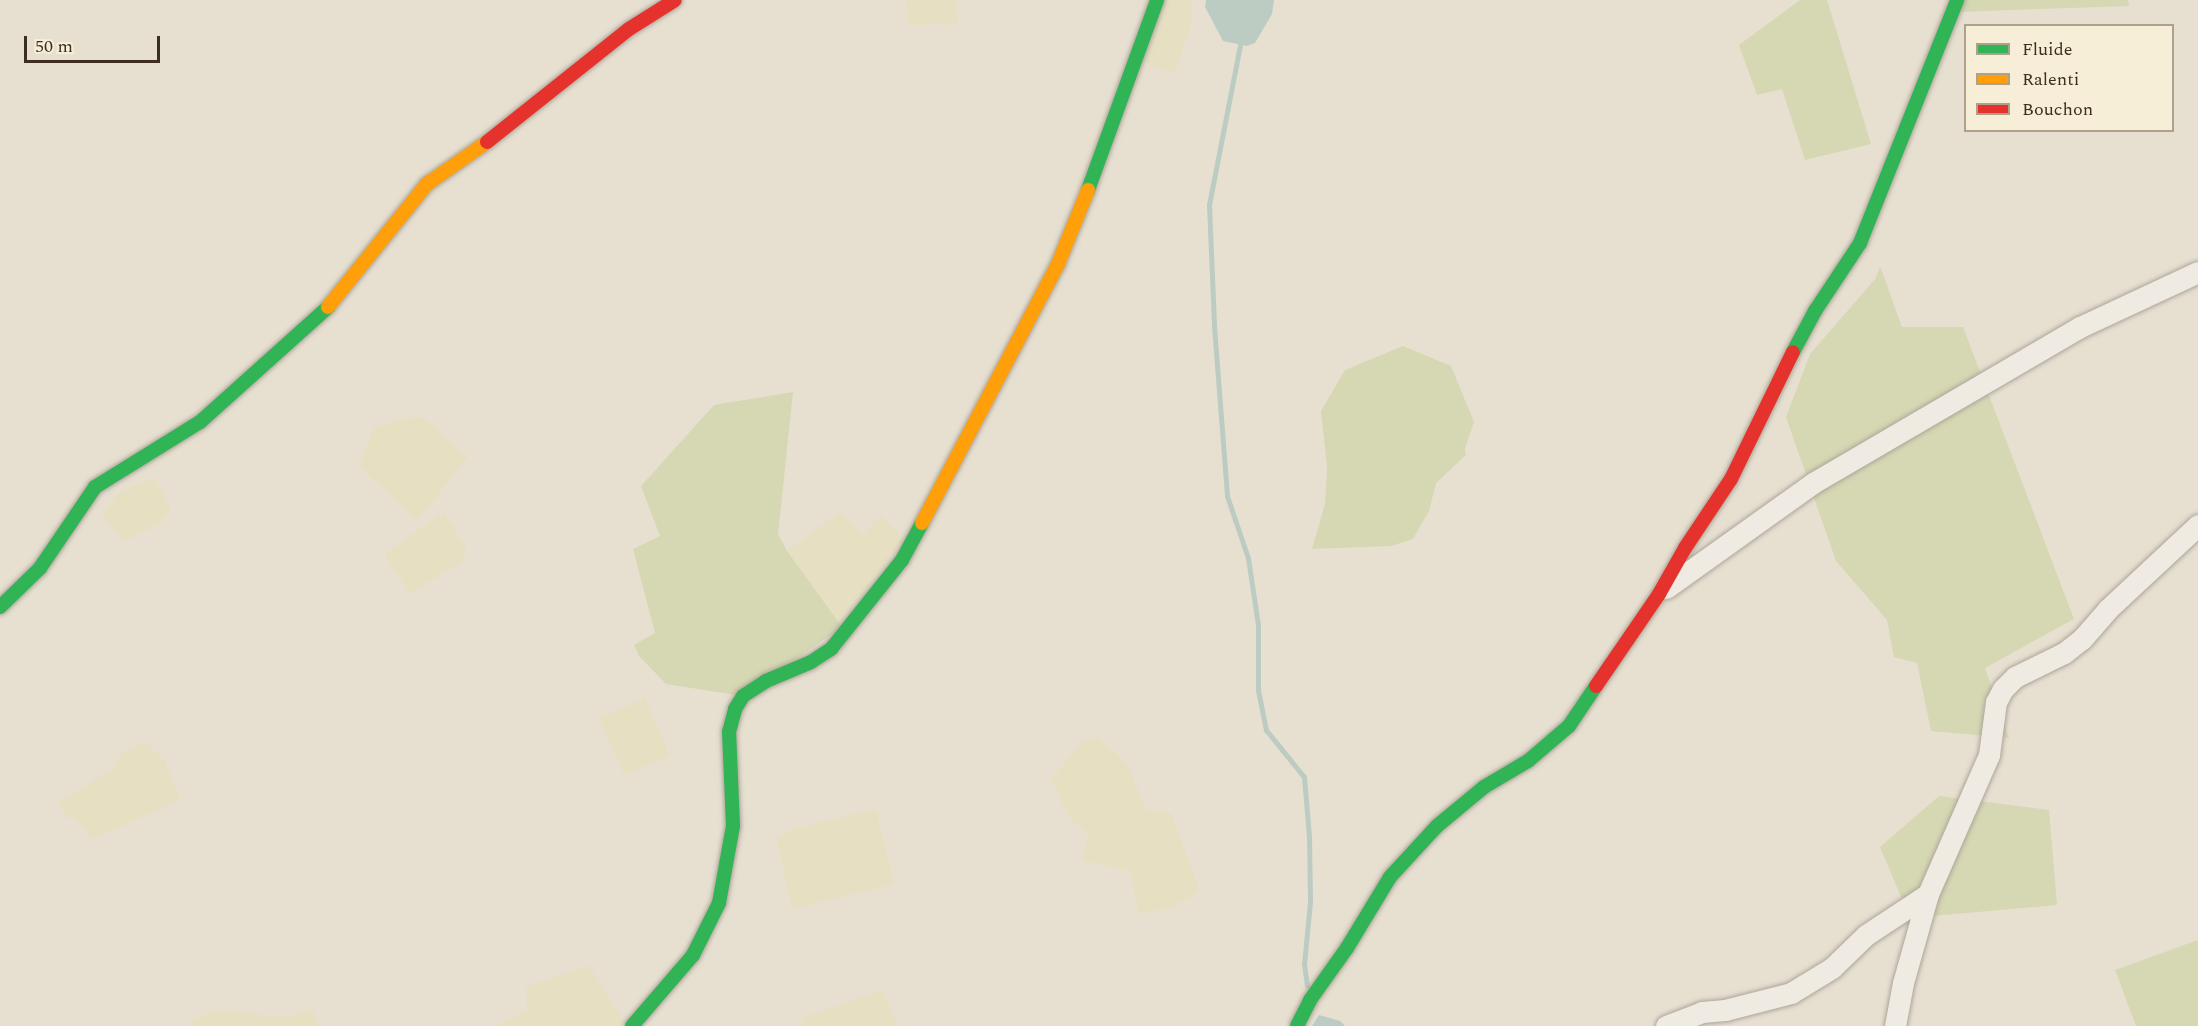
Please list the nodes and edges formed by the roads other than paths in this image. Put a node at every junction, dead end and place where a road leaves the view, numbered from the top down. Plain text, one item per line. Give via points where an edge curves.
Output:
1 (675, 0) edge
2 (1157, 0) edge
3 (1957, 0) edge
4 (2198, 272) edge
5 (2198, 525) edge
6 (1659, 594) junction
7 (0, 607) edge
8 (1928, 894) junction
9 (632, 1026) edge
10 (1297, 1026) edge
11 (1666, 1026) edge
12 (1895, 1026) edge

1 - 7 street via 629,29 507,128 427,184 320,314 200,422 95,487 40,568
2 - 9 street via 1105,149 1058,264 902,560 831,649 766,681 743,696 735,709 729,732 733,826 719,903 693,955
3 - 6 street via 1860,243 1815,311 1731,479
4 - 6 street via 2080,327 1813,483
5 - 8 street via 2108,609 2082,639 2064,653 2015,677 2003,689 1996,702 1989,755
6 - 10 street via 1569,726 1528,761 1484,787 1437,826 1390,877
8 - 11 street via 1866,935 1832,968 1791,993 1702,1012
8 - 12 street

